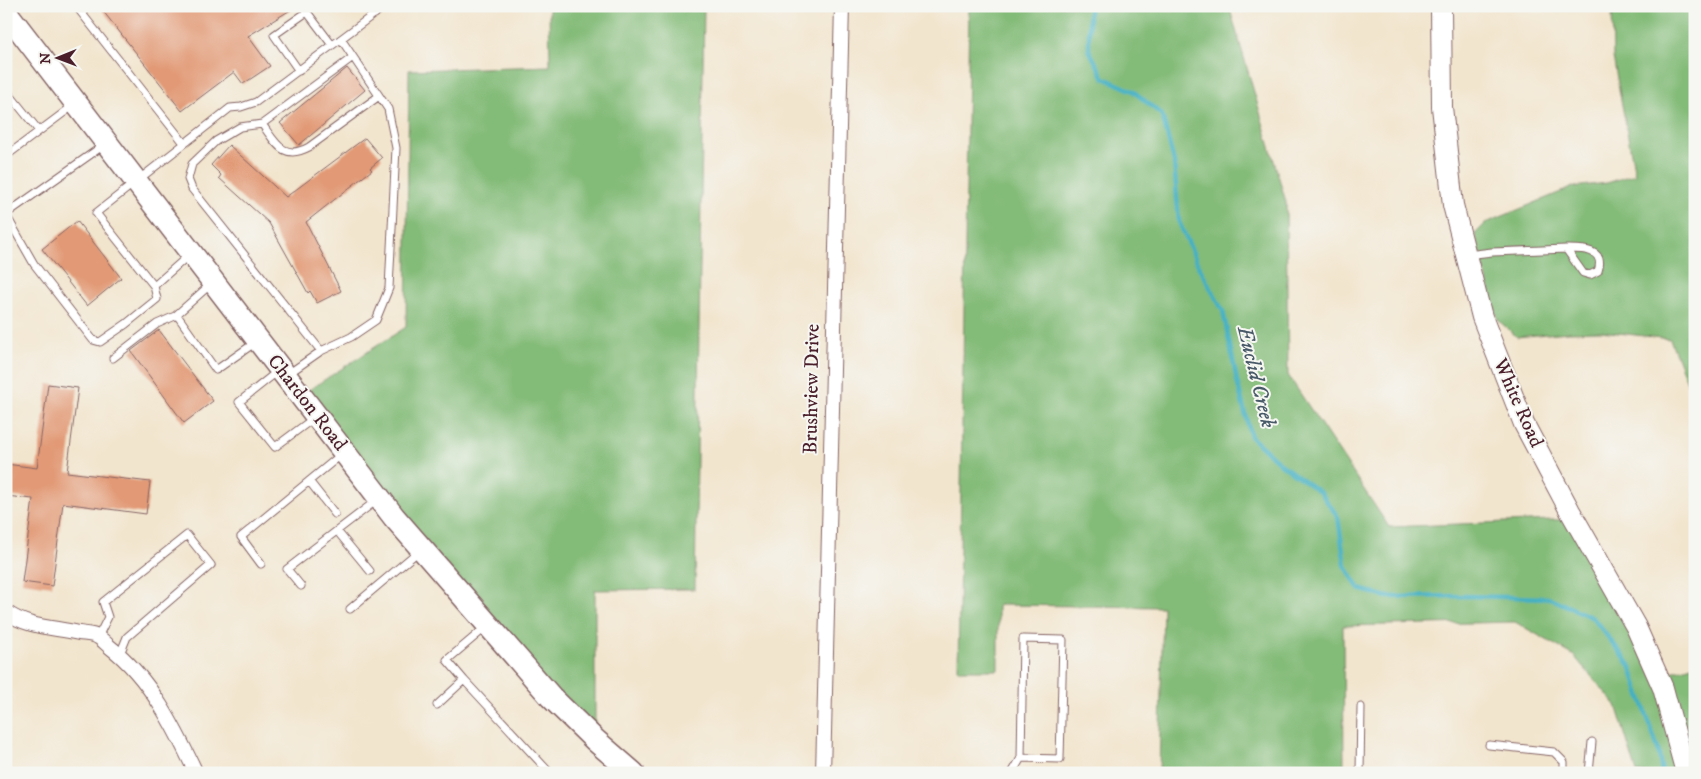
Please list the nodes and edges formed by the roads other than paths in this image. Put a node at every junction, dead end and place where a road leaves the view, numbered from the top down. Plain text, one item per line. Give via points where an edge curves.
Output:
1 (76, 6) edge
2 (369, 6) edge
3 (385, 6) edge
4 (842, 6) edge
5 (1441, 6) edge
6 (6, 12) edge
7 (375, 14) junction
8 (341, 39) junction
9 (332, 45) junction
10 (353, 57) junction
11 (299, 71) junction
12 (6, 90) edge
13 (379, 96) junction
14 (76, 103) junction
15 (262, 124) junction
16 (39, 131) junction
17 (107, 143) junction
18 (184, 143) junction
19 (6, 156) edge
20 (136, 180) junction
21 (6, 214) edge
22 (1566, 249) junction
23 (191, 253) junction
24 (1466, 256) junction
25 (214, 282) junction
26 (154, 286) junction
27 (177, 315) junction
28 (258, 340) junction
29 (320, 351) junction
30 (113, 358) dead end
31 (283, 372) junction
32 (317, 416) junction
33 (344, 452) junction
34 (309, 481) junction
35 (380, 498) junction
36 (335, 514) dead end
37 (337, 531) junction
38 (422, 548) junction
39 (261, 564) dead end
40 (370, 571) dead end
41 (301, 586) dead end
42 (350, 609) dead end
43 (6, 612) edge
44 (488, 625) junction
45 (98, 637) junction
46 (120, 654) junction
47 (464, 680) junction
48 (437, 705) dead end
49 (1361, 707) dead end
50 (1592, 742) dead end
51 (1489, 745) dead end
52 (1021, 758) junction
53 (196, 773) edge
54 (550, 773) edge
55 (632, 773) edge
56 (823, 773) edge
57 (1012, 773) edge
58 (1360, 773) edge
59 (1564, 773) edge
60 (1589, 773) edge
61 (1686, 773) edge

1 - 18 lane
2 - 7 lane
3 - 7 lane
4 - 56 street, Brushview Drive
5 - 24 street, White Road via 1444,117 1453,205
6 - 14 main road, Chardon Road
7 - 8 lane
8 - 9 lane
8 - 10 lane
9 - 11 lane
9 - 11 lane via 307,12 274,35
10 - 13 lane
10 - 15 lane
11 - 18 lane via 256,102 230,108
12 - 16 lane
13 - 15 lane via 299,152 289,152 279,146
13 - 29 lane via 388,108 396,148 388,288 376,320 351,337
14 - 16 lane
14 - 17 main road, Chardon Road
15 - 29 lane via 240,127 216,141 192,164 188,180
16 - 19 lane
17 - 20 main road, Chardon Road
17 - 21 lane
18 - 20 lane
20 - 23 main road, Chardon Road
20 - 26 lane via 96,213
21 - 26 lane via 34,264 93,340 100,342 157,299
22 - 22 lane via 1583,273 1590,275 1598,271 1598,257 1592,252
22 - 24 lane
23 - 25 main road, Chardon Road
23 - 26 lane
24 - 61 street, White Road via 1482,317 1524,424 1636,628 1663,688
25 - 27 lane
25 - 28 main road, Chardon Road
27 - 28 lane via 216,370
27 - 30 lane via 157,324
28 - 31 main road, Chardon Road
29 - 31 lane
31 - 32 main road, Chardon Road
31 - 32 lane via 239,402 275,447
32 - 33 main road, Chardon Road
33 - 34 lane
33 - 35 main road, Chardon Road
34 - 36 lane
34 - 39 lane via 241,537
35 - 37 lane
35 - 38 main road, Chardon Road
37 - 40 lane
37 - 41 lane via 287,569
38 - 42 lane
38 - 44 main road, Chardon Road
43 - 45 street via 36,626
44 - 47 lane via 447,660
44 - 55 main road, Chardon Road via 551,696
45 - 46 street
45 - 46 lane via 108,617 103,602 187,535 211,565 127,637
46 - 53 street via 154,696 180,738
47 - 48 lane
47 - 54 lane
49 - 58 lane
50 - 60 lane
51 - 59 lane via 1554,752 1564,762
52 - 52 lane via 1060,760 1063,640 1023,638
52 - 57 lane

